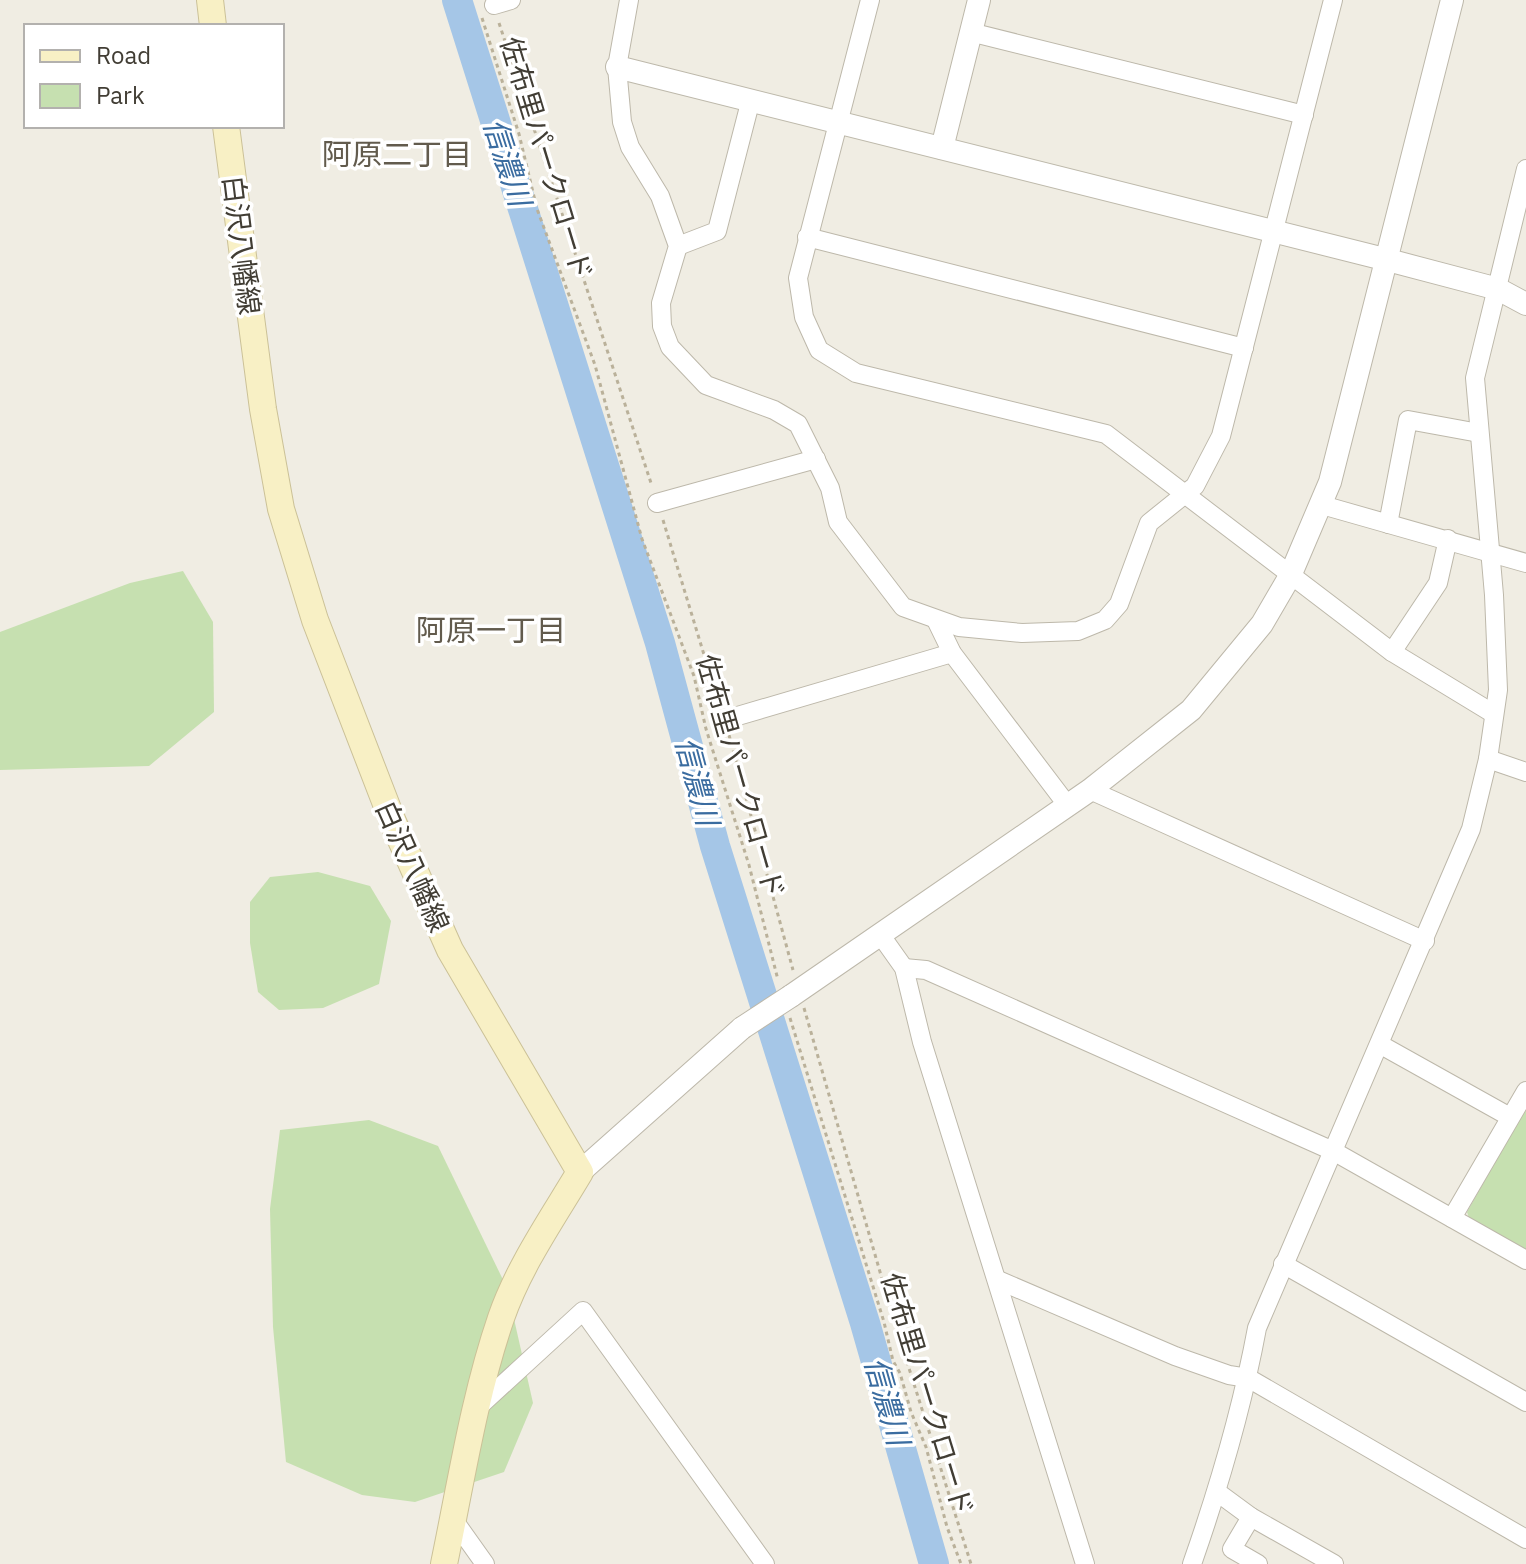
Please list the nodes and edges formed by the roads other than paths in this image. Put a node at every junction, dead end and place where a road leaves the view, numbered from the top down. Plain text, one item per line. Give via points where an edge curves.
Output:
1 (210, 0) edge
2 (629, 0) edge
3 (979, 0) edge
4 (1332, 0) edge
5 (1452, 0) edge
6 (865, 2) edge
7 (213, 24) edge
8 (970, 32) junction
9 (617, 67) junction
10 (750, 103) junction
11 (1304, 115) junction
12 (840, 123) junction
13 (226, 128) edge
14 (942, 148) junction
15 (1526, 169) edge
16 (1523, 195) edge
17 (1276, 233) junction
18 (807, 237) junction
19 (678, 246) junction
20 (1388, 260) junction
21 (1498, 289) junction
22 (1526, 304) edge
23 (1244, 348) junction
24 (1479, 433) junction
25 (816, 459) junction
26 (1184, 494) junction
27 (657, 503) road end
28 (1322, 505) junction
29 (1388, 524) junction
30 (1448, 539) junction
31 (1491, 551) junction
32 (1526, 563) edge
33 (1290, 576) junction
34 (936, 620) junction
35 (1392, 652) junction
36 (952, 653) junction
37 (1494, 714) junction
38 (724, 720) road end
39 (1488, 759) junction
40 (1526, 772) edge
41 (1090, 790) junction
42 (1068, 806) junction
43 (882, 937) junction
44 (1425, 941) junction
45 (904, 968) junction
46 (1381, 1045) junction
47 (1526, 1091) edge
48 (1510, 1117) junction
49 (1333, 1151) junction
50 (580, 1172) junction
51 (1452, 1218) junction
52 (1526, 1260) edge
53 (1283, 1264) junction
54 (998, 1280) junction
55 (1248, 1378) junction
56 (1526, 1402) edge
57 (476, 1409) junction
58 (1217, 1492) junction
59 (1251, 1517) junction
60 (453, 1519) junction
61 (1526, 1539) edge
62 (1330, 1563) edge
63 (444, 1564) edge
64 (485, 1564) edge
65 (765, 1564) edge
66 (1085, 1564) edge
67 (1192, 1564) edge
68 (1258, 1564) edge

1 - 7 main road
2 - 9 street
3 - 8 street
4 - 11 street
5 - 20 street
6 - 12 street
8 - 11 street
8 - 14 street
9 - 10 street
9 - 19 street via 630,147 660,196
10 - 12 street
10 - 19 street via 717,231
11 - 17 street
12 - 14 street
12 - 18 street
13 - 50 main road, 白沢八幡線 via 275,480 315,620 393,822 450,950
14 - 17 street
15 - 16 street
16 - 21 street
17 - 20 street
17 - 23 street
18 - 23 street
18 - 26 street via 798,278 804,317 819,350 856,373 1106,434
19 - 25 street via 661,303 670,347 706,385 798,424
20 - 21 street
20 - 28 street
21 - 22 street
21 - 24 street via 1475,378
23 - 26 street via 1221,436 1195,486
24 - 29 street via 1408,420
24 - 31 street
25 - 27 street
25 - 34 street via 838,522 903,607
26 - 33 street
26 - 34 street via 1149,523 1119,604 1105,620 1078,631 1022,633
28 - 29 street
28 - 33 street
29 - 30 street
30 - 31 street
30 - 35 street via 1438,583
31 - 32 street
31 - 37 street via 1498,690
33 - 35 street
33 - 41 street via 1262,624 1191,710
34 - 36 street
35 - 37 street
36 - 38 street
36 - 42 street
37 - 39 street
39 - 40 street
39 - 44 street via 1471,829
41 - 42 street
41 - 44 street
42 - 43 street
43 - 45 street
43 - 50 street, bridge via 742,1028
44 - 46 street
45 - 49 street via 926,970
45 - 54 street via 922,1042
46 - 48 street
46 - 49 street
47 - 48 street
48 - 51 street
49 - 51 street
49 - 53 street
50 - 57 main road via 502,1317
51 - 52 street
53 - 55 street via 1257,1328
53 - 56 street
54 - 55 street via 1175,1356
54 - 66 street
55 - 58 street
55 - 61 street
57 - 60 main road
57 - 65 street via 583,1311
58 - 59 street
58 - 67 street
59 - 62 street
59 - 68 street via 1232,1549
60 - 63 main road
60 - 64 street

